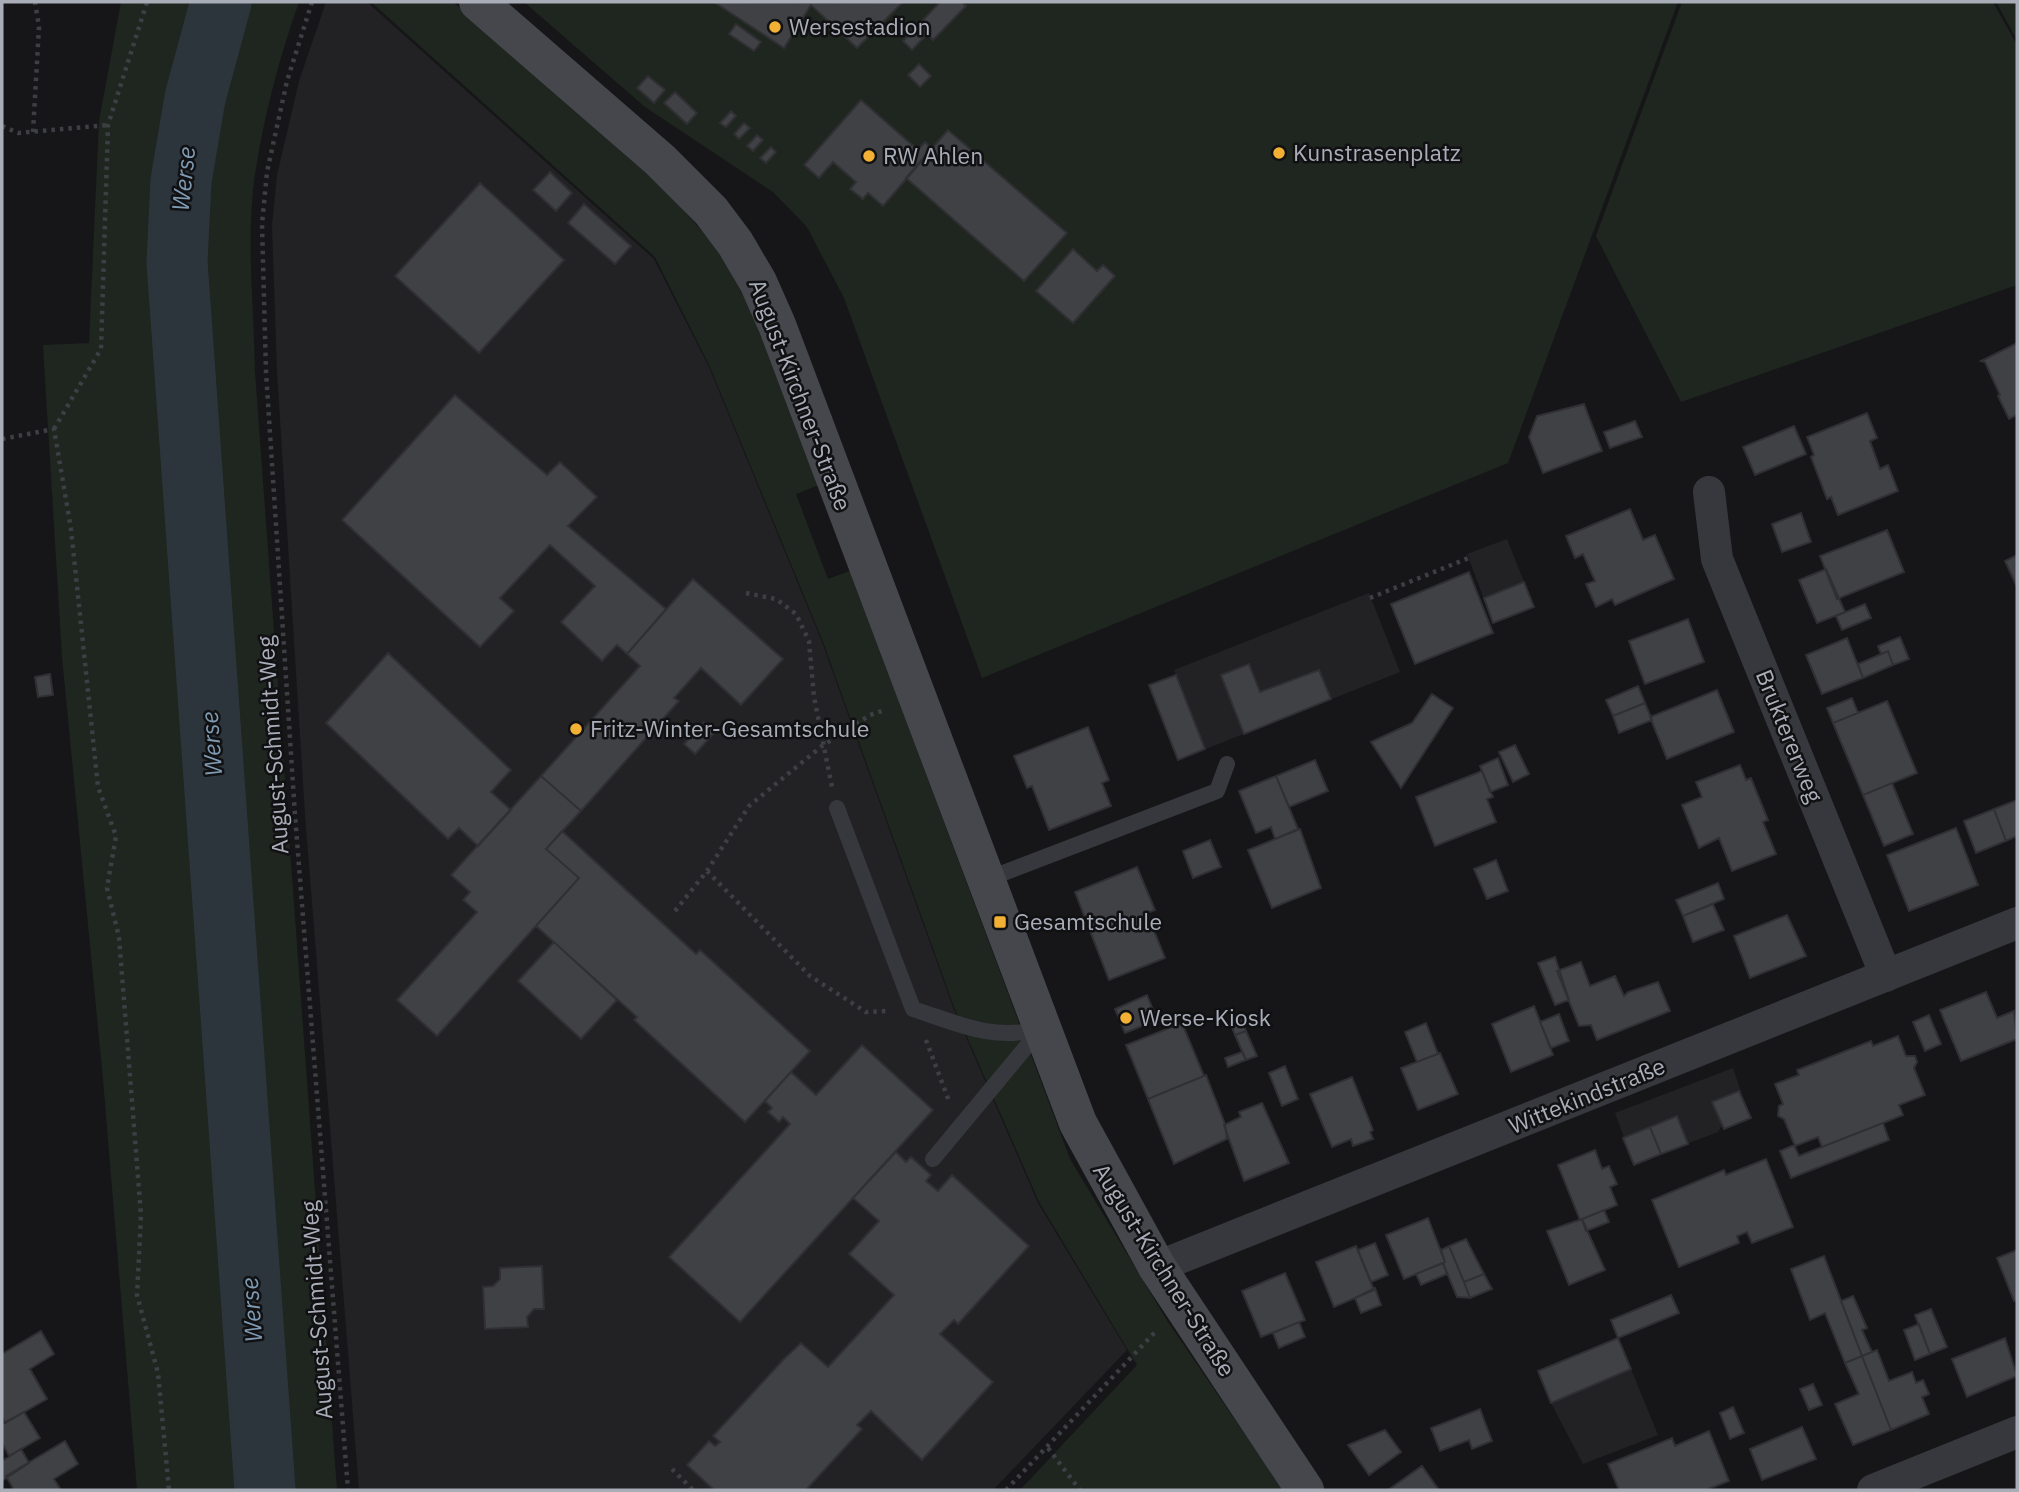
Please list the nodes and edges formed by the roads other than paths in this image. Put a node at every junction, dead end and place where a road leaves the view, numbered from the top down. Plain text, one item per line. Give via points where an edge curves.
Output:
1 (478, 2) edge
2 (1709, 492) dead end
3 (1227, 764) dead end
4 (837, 808) road end
5 (985, 880) junction
6 (2017, 923) edge
7 (1886, 976) junction
8 (1041, 1029) junction
9 (933, 1159) dead end
10 (1157, 1267) junction
11 (2017, 1432) edge
12 (1300, 1489) edge
13 (1873, 1490) edge

1 - 5 street, August-Kirchner-Straße via 660,160 711,211 758,282
2 - 7 street, Bruktererweg via 1717,559
3 - 5 lane via 1217,791
4 - 8 lane via 914,1009 990,1034 1016,1035
5 - 8 street, August-Kirchner-Straße
6 - 7 street, Wittekindstraße
7 - 10 street, Wittekindstraße
8 - 9 lane
8 - 10 street, August-Kirchner-Straße via 1095,1159
10 - 12 street, August-Kirchner-Straße
11 - 13 street

